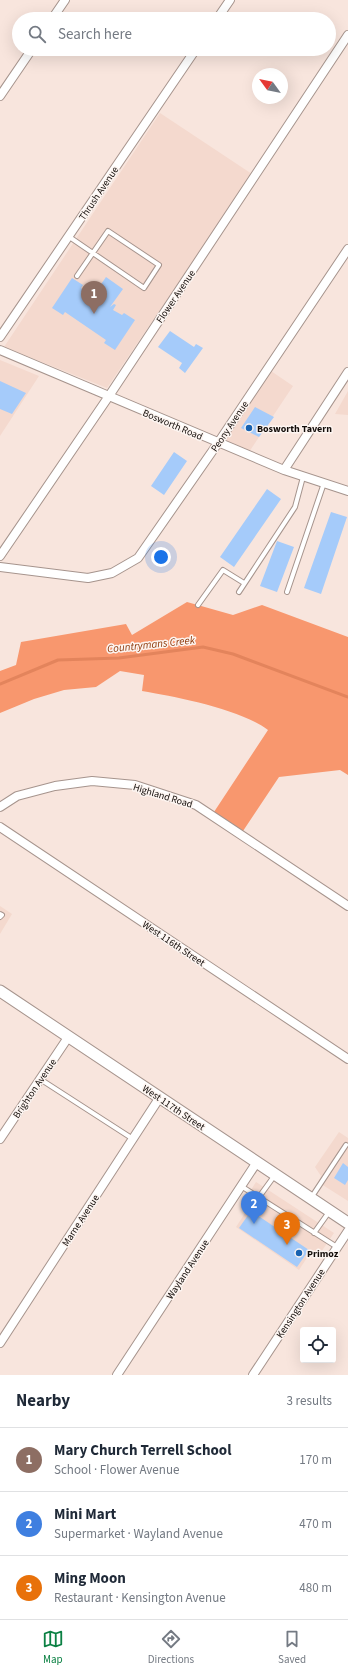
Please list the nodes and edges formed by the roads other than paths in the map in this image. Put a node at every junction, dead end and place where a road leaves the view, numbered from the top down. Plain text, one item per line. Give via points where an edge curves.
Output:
1 (65, 0) edge
2 (230, 0) edge
3 (57, 12) edge
4 (222, 12) edge
5 (348, 35) edge
6 (336, 53) edge
7 (27, 56) edge
8 (191, 56) edge
9 (334, 56) edge
10 (0, 96) edge
11 (68, 236) junction
12 (348, 248) edge
13 (93, 253) junction
14 (77, 276) dead end
15 (0, 337) edge
16 (0, 350) edge
17 (348, 372) edge
18 (109, 396) junction
19 (218, 443) junction
20 (284, 470) junction
21 (303, 477) junction
22 (324, 483) junction
23 (348, 491) edge
24 (0, 556) edge
25 (0, 567) edge
26 (244, 583) junction
27 (238, 592) dead end
28 (287, 592) dead end
29 (198, 605) dead end
30 (0, 807) edge
31 (0, 827) edge
32 (348, 906) edge
33 (0, 914) edge
34 (0, 917) edge
35 (0, 990) edge
36 (69, 1036) junction
37 (348, 1059) edge
38 (40, 1079) junction
39 (160, 1097) junction
40 (0, 1139) edge
41 (133, 1139) junction
42 (346, 1145) dead end
43 (257, 1162) junction
44 (275, 1174) junction
45 (241, 1186) junction
46 (259, 1197) junction
47 (311, 1198) junction
48 (330, 1211) junction
49 (348, 1223) edge
50 (348, 1230) edge
51 (314, 1233) junction
52 (337, 1247) junction
53 (0, 1343) edge
54 (117, 1375) edge
55 (253, 1375) edge

1 - 3 street
2 - 4 street
5 - 6 street, Flower Avenue
7 - 10 street
8 - 11 street, Thrush Avenue
9 - 18 street, Flower Avenue
11 - 13 lane
11 - 15 street, Thrush Avenue
12 - 19 street, Peony Avenue
13 - 13 lane via 144,288 159,265 108,231
13 - 14 lane
16 - 18 street, Bosworth Road
17 - 20 street
18 - 19 street, Bosworth Road
18 - 24 street, Flower Avenue
19 - 20 street, Bosworth Road
19 - 25 street, Peony Avenue via 138,558 112,573 88,578
20 - 21 street, Bosworth Road
21 - 22 street, Bosworth Road
21 - 26 lane via 295,507
22 - 23 street, Bosworth Road
22 - 28 lane
26 - 27 lane
26 - 29 lane via 223,570
30 - 32 street, Highland Road via 17,796 55,786 92,781 135,785 196,805
31 - 37 street, West 116th Street
33 - 34 lane
35 - 36 main road, West 117th Street
36 - 38 street, Brighton Avenue
36 - 39 main road, West 117th Street
38 - 40 street, Brighton Avenue
38 - 41 lane
39 - 41 street, Marne Avenue
39 - 43 main road, West 117th Street
41 - 53 street, Marne Avenue
42 - 47 lane
43 - 44 main road, West 117th Street
43 - 45 street, Wayland Avenue
44 - 46 lane
44 - 47 main road, West 117th Street
45 - 46 lane
45 - 54 street, Wayland Avenue
46 - 51 lane
47 - 48 main road, West 117th Street
48 - 49 main road, West 117th Street
48 - 51 lane
50 - 52 street, Kensington Avenue
51 - 52 lane
52 - 55 street, Kensington Avenue

